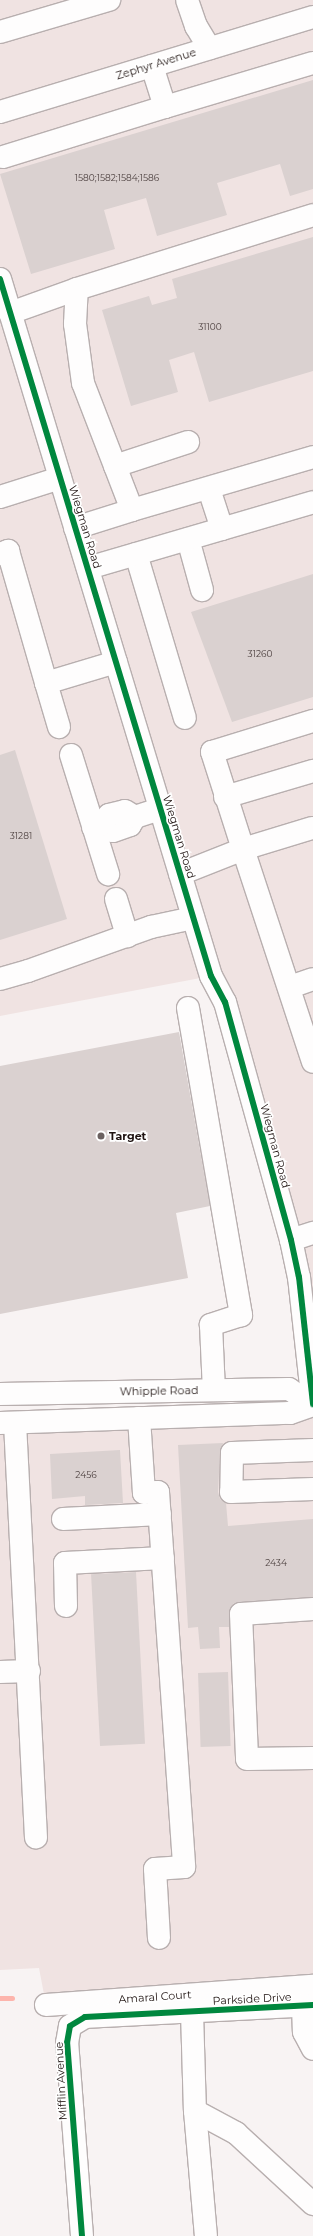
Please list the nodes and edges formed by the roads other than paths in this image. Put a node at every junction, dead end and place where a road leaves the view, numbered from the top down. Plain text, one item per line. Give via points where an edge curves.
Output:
1 (109, 0) edge
2 (187, 0) edge
3 (313, 17) edge
4 (0, 32) edge
5 (209, 48) junction
6 (313, 63) edge
7 (152, 66) junction
8 (165, 107) junction
9 (0, 112) edge
10 (3, 157) dead end
11 (313, 215) edge
12 (0, 280) edge
13 (77, 289) junction
14 (10, 313) junction
15 (188, 442) dead end
16 (313, 457) edge
17 (115, 466) junction
18 (60, 478) junction
19 (209, 489) junction
20 (0, 497) edge
21 (313, 502) edge
22 (132, 510) junction
23 (75, 528) junction
24 (222, 529) junction
25 (188, 539) junction
26 (0, 554) edge
27 (136, 554) junction
28 (88, 568) junction
29 (202, 590) dead end
30 (116, 662) junction
31 (46, 683) junction
32 (185, 718) dead end
33 (313, 721) edge
34 (59, 727) dead end
35 (71, 755) dead end
36 (313, 770) edge
37 (225, 797) junction
38 (160, 809) junction
39 (97, 826) junction
40 (312, 828) dead end
41 (243, 849) junction
42 (108, 874) dead end
43 (180, 874) junction
44 (116, 899) dead end
45 (193, 918) junction
46 (127, 936) junction
47 (0, 979) edge
48 (313, 979) edge
49 (290, 987) junction
50 (188, 1008) dead end
51 (313, 1062) edge
52 (313, 1233) edge
53 (291, 1240) junction
54 (214, 1390) junction
55 (0, 1394) edge
56 (313, 1404) edge
57 (139, 1418) junction
58 (8, 1423) edge
59 (313, 1450) edge
60 (8, 1468) edge
61 (313, 1489) edge
62 (160, 1514) junction
63 (63, 1519) dead end
64 (163, 1558) junction
65 (66, 1606) dead end
66 (313, 1609) edge
67 (29, 1671) junction
68 (0, 1672) edge
69 (313, 1758) edge
70 (36, 1837) dead end
71 (159, 1938) dead end
72 (313, 1986) edge
73 (46, 2005) dead end
74 (308, 2005) edge
75 (192, 2012) junction
76 (313, 2049) edge
77 (195, 2111) junction
78 (313, 2204) edge
79 (82, 2236) edge
80 (206, 2236) edge

1 - 4 street
2 - 5 street via 196,26
3 - 5 street, Zephyr Avenue
5 - 7 street, Zephyr Avenue
6 - 8 street
7 - 8 street
7 - 9 street, Zephyr Avenue
8 - 10 street
11 - 13 street
12 - 14 street, Wiegman Road
13 - 14 street
13 - 17 street via 75,324 83,383
14 - 18 street, Wiegman Road
15 - 17 street
16 - 19 street
17 - 22 street
18 - 20 street
18 - 23 street, Wiegman Road
19 - 22 street
19 - 24 street
21 - 24 street
22 - 23 street
23 - 28 street, Wiegman Road
24 - 25 street
25 - 27 street
25 - 29 street
26 - 31 street via 8,552
27 - 28 street
27 - 32 street
28 - 30 street, Wiegman Road
30 - 31 street
30 - 38 street, Wiegman Road
31 - 34 street
33 - 37 street via 212,752
35 - 39 street
36 - 37 street
37 - 41 street
38 - 39 street via 135,817 125,811 109,815
38 - 43 street, Wiegman Road
39 - 42 street
40 - 41 street
41 - 43 street
41 - 49 street
43 - 45 street, Wiegman Road
44 - 46 street
45 - 46 street via 151,927
45 - 53 street, Wiegman Road via 211,976 225,1002
46 - 47 street
48 - 49 street
49 - 51 street
50 - 54 street via 241,1315 211,1325
52 - 53 street
53 - 56 street, Wiegman Road via 299,1277
54 - 55 street, Whipple Road
54 - 57 street, Whipple Road via 289,1389 313,1405 290,1413
57 - 58 street, Whipple Road
57 - 62 street via 144,1493 158,1492
58 - 60 street
59 - 61 street via 232,1453 231,1492
60 - 67 street
62 - 63 street
62 - 64 street
64 - 65 street via 65,1563
64 - 71 street via 184,1867 155,1869
66 - 69 street via 241,1614 247,1759
67 - 68 street
67 - 70 street
72 - 73 street, Amaral Court
74 - 75 street, Parkside Drive
74 - 76 street via 304,2032
75 - 77 street
75 - 79 street, Mifflin Avenue via 85,2017 70,2026 67,2043
77 - 78 street via 236,2133
77 - 80 street

